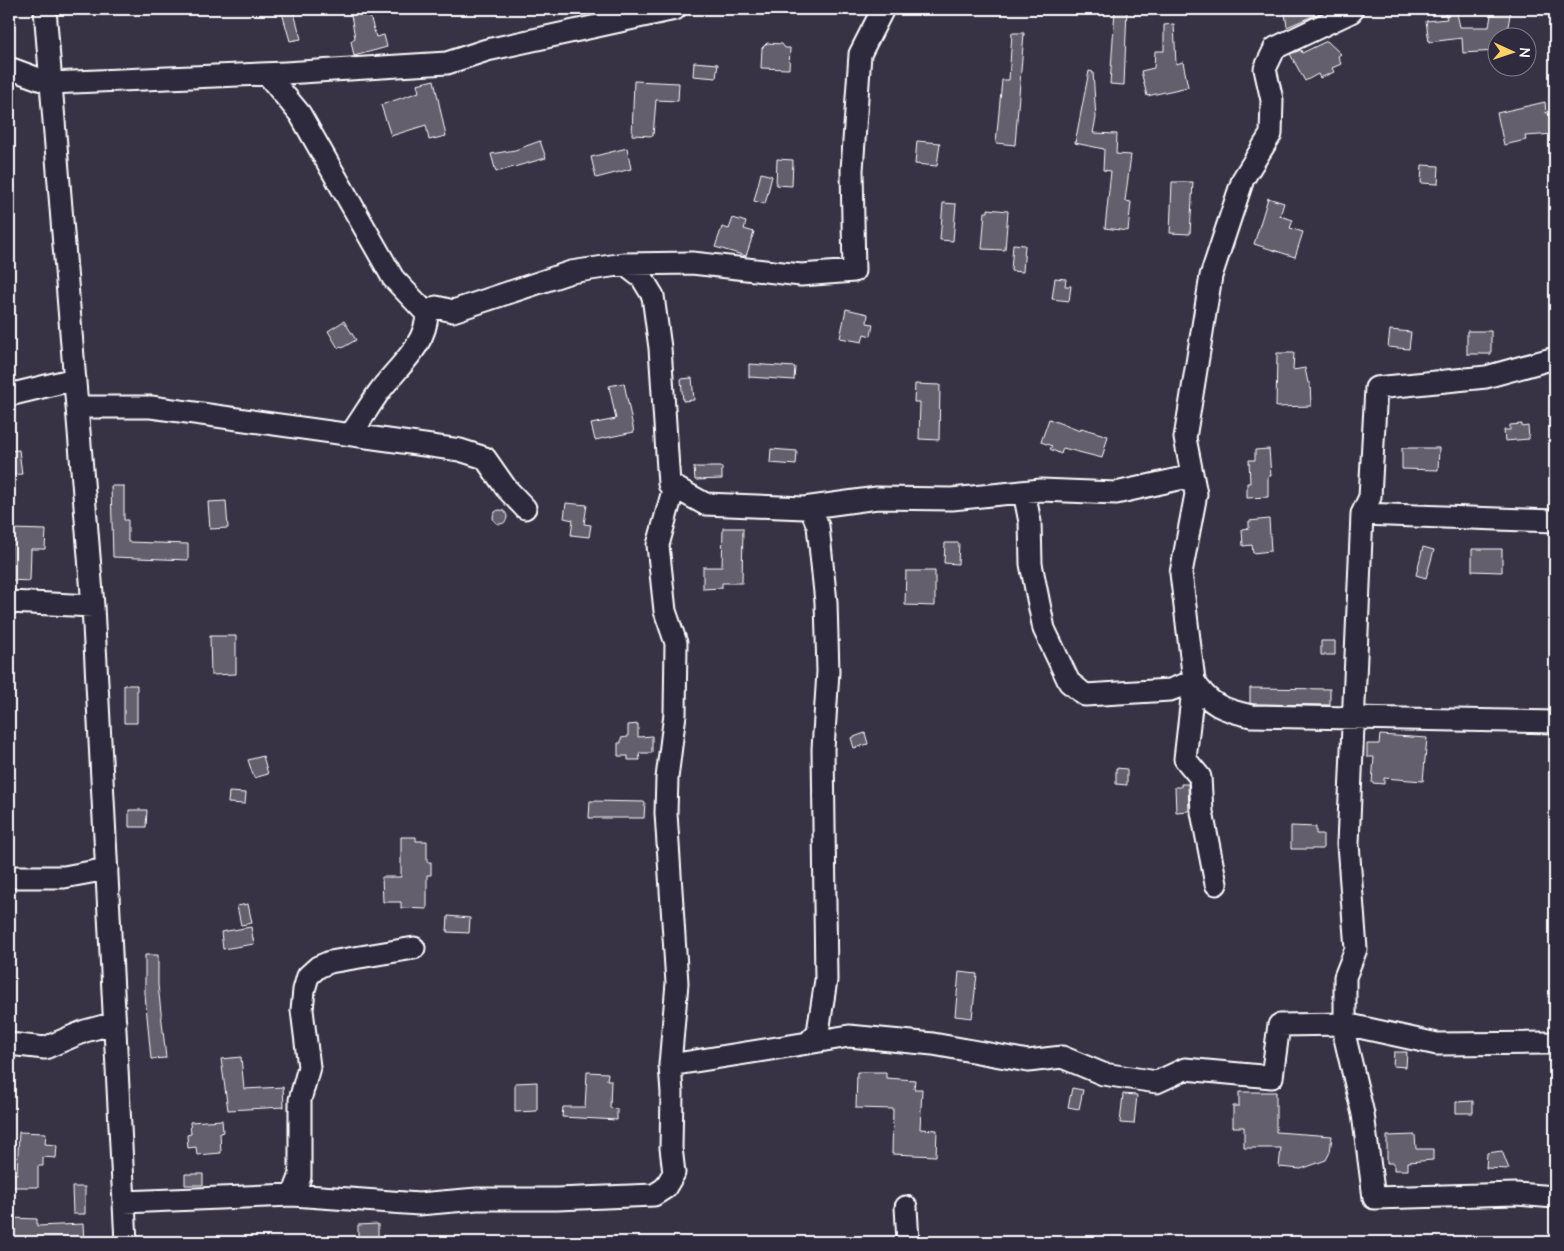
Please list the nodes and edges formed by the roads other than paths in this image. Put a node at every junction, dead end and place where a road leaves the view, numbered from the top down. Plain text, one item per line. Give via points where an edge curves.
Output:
1 (45, 9) edge
2 (675, 9) edge
3 (883, 9) edge
4 (1352, 9) edge
5 (9, 68) edge
6 (267, 74) junction
7 (50, 83) junction
8 (624, 264) junction
9 (427, 314) junction
10 (1555, 358) edge
11 (75, 379) junction
12 (9, 395) edge
13 (77, 407) junction
14 (351, 434) junction
15 (1192, 476) junction
16 (674, 487) junction
17 (1024, 492) junction
18 (810, 507) junction
19 (525, 508) dead end
20 (1362, 514) junction
21 (1555, 522) edge
22 (9, 602) edge
23 (93, 606) junction
24 (1194, 681) junction
25 (1353, 717) junction
26 (1555, 722) edge
27 (107, 869) junction
28 (9, 877) edge
29 (1216, 884) dead end
30 (414, 948) dead end
31 (115, 1023) junction
32 (1345, 1024) junction
33 (808, 1043) junction
34 (1555, 1043) edge
35 (9, 1044) edge
36 (670, 1064) junction
37 (294, 1195) junction
38 (1555, 1197) edge
39 (124, 1202) junction
40 (906, 1207) dead end
41 (126, 1242) edge
42 (908, 1242) edge

1 - 7 street
2 - 6 street via 487,50 447,63
3 - 8 street via 860,54 852,170 854,271 800,275 692,263
4 - 15 street via 1275,48 1265,69 1272,100 1271,134 1242,179 1211,276 1185,438
5 - 7 street
6 - 7 street
6 - 9 street via 300,114 393,278
7 - 11 street
8 - 9 street via 571,272 454,310 436,307
8 - 16 street via 642,278 653,296 660,348 669,484
9 - 14 street via 426,326 409,358 380,390
10 - 20 street via 1486,377 1376,388 1370,497
11 - 12 street
11 - 13 street
13 - 14 street via 151,407
13 - 23 street
14 - 19 street via 460,450 486,458 506,488
15 - 17 street via 1116,493
15 - 24 street via 1196,494 1180,573
16 - 18 street via 705,504
16 - 36 street via 658,545 665,611 676,643 675,714 666,813 677,983
17 - 18 street via 952,498 877,498
17 - 24 street via 1030,522 1031,564 1044,630 1069,682 1085,695 1170,690
18 - 33 street via 818,526 828,672 823,749 826,980 818,1032
20 - 21 street
20 - 25 street
22 - 23 street
23 - 27 street
24 - 25 street via 1203,696 1227,710 1251,716
24 - 29 street via 1185,759 1200,777 1202,812
25 - 26 street
25 - 32 street via 1348,844 1356,949 1345,977
27 - 28 street via 64,877
27 - 31 street
30 - 37 street via 330,962 308,976 302,1010 309,1067 300,1100 300,1178
31 - 35 street via 85,1031 45,1048
31 - 39 street
32 - 33 street via 1279,1025 1272,1077 1185,1069 1157,1082 1103,1074 1062,1057 1028,1061 933,1044 849,1036
32 - 34 street via 1437,1044
32 - 38 street via 1374,1198 1516,1194
33 - 36 street
36 - 37 street via 674,1173 665,1188 654,1195 477,1199 419,1204
37 - 39 street
39 - 41 street
40 - 42 street

